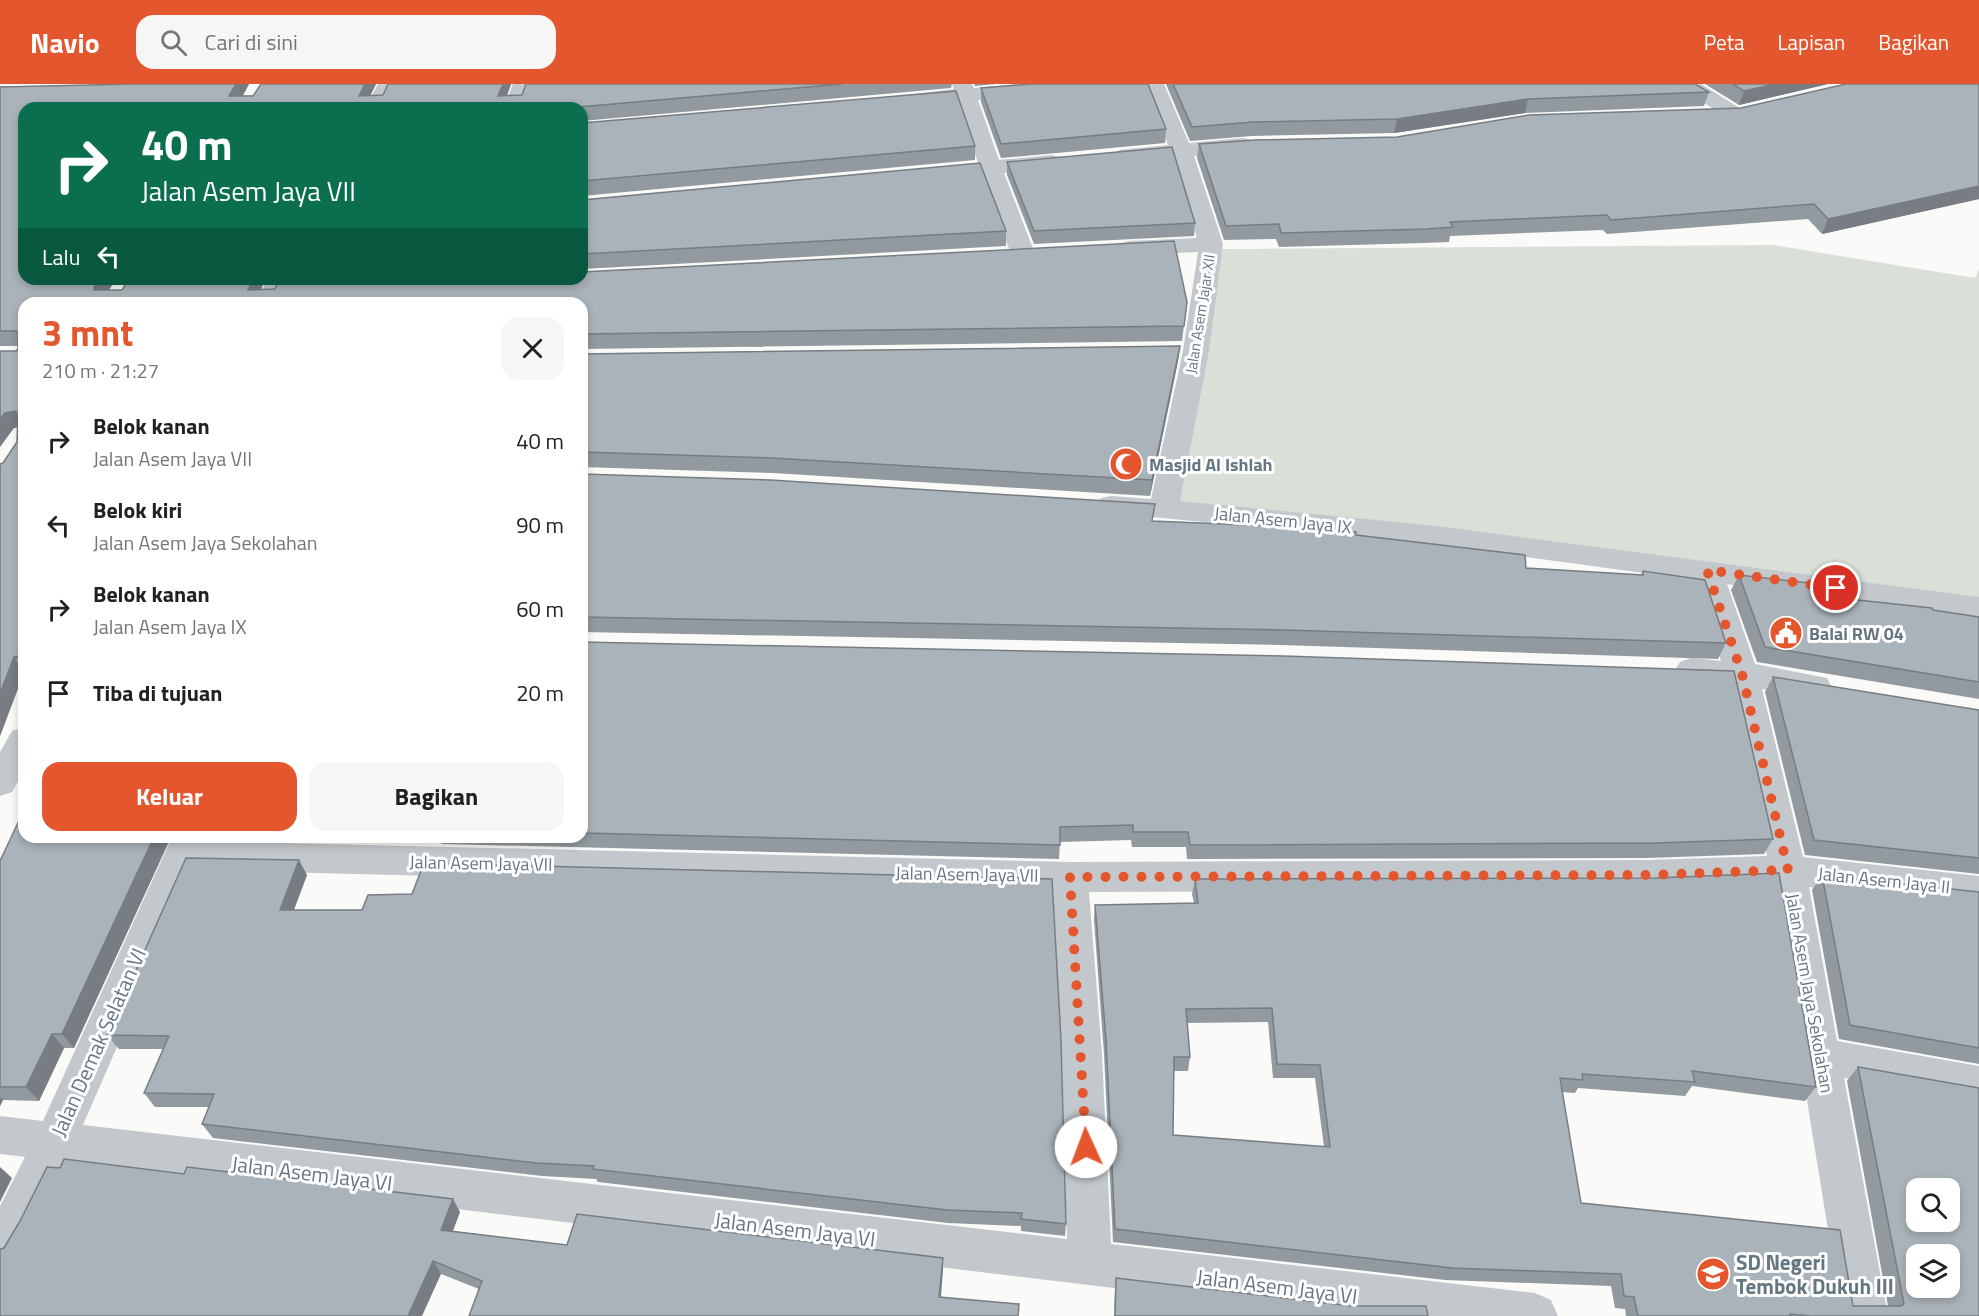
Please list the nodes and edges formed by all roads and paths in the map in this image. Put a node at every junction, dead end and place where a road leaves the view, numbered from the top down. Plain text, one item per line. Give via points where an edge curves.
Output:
1 (388, 84) edge
2 (523, 84) edge
3 (1094, 84) edge
4 (1154, 84) edge
5 (1686, 84) edge
6 (963, 89) edge
7 (890, 101) edge
8 (378, 102) edge
9 (516, 102) edge
10 (1759, 109) edge
11 (1736, 114) junction
12 (1698, 115) edge
13 (1263, 145) edge
14 (1181, 150) junction
15 (1105, 157) edge
16 (1071, 160) edge
17 (992, 167) junction
18 (922, 174) edge
19 (1211, 244) junction
20 (1105, 249) edge
21 (1023, 254) edge
22 (1081, 503) edge
23 (1164, 508) junction
24 (1707, 570) junction
25 (1979, 609) edge
26 (1662, 669) edge
27 (1742, 674) junction
28 (1849, 692) edge
29 (18, 751) edge
30 (0, 783) edge
31 (186, 846) edge
32 (1788, 870) junction
33 (1070, 877) junction
34 (1979, 891) edge
35 (1822, 1056) junction
36 (1979, 1084) edge
37 (0, 1135) edge
38 (54, 1143) junction
39 (0, 1244) edge
40 (1090, 1264) junction
41 (1535, 1316) edge
42 (1865, 1316) edge

1 - 8 street
2 - 9 street
3 - 6 street
4 - 14 street
5 - 11 street
6 - 7 street
6 - 17 street
10 - 11 street
11 - 12 street
13 - 14 street
14 - 15 street
14 - 19 street
16 - 17 street
17 - 18 street
17 - 21 street
19 - 20 street, Jalan Asem Jajar XII
19 - 23 street, Jalan Asem Jajar XII via 1184,351
22 - 23 street, Jalan Asem Jaya IX
23 - 24 street, Jalan Asem Jaya IX
24 - 25 street, Jalan Asem Jaya IX
24 - 27 street, Jalan Asem Jaya Sekolahan
26 - 27 street
27 - 28 street
27 - 32 street, Jalan Asem Jaya Sekolahan
29 - 30 street
31 - 33 street, Jalan Asem Jaya VII
31 - 38 street, Jalan Demak Selatan VI
32 - 33 street, Jalan Asem Jaya VII via 1647,875
32 - 34 street, Jalan Asem Jaya II
32 - 35 street, Jalan Asem Jaya Sekolahan
33 - 40 street
35 - 36 street
35 - 42 street, Jalan Asem Jaya Sekolahan
37 - 38 street, Jalan Asem Jaya VI
38 - 39 street, Jalan Demak Selatan VI
38 - 40 street, Jalan Asem Jaya VI
40 - 41 street, Jalan Asem Jaya VI

